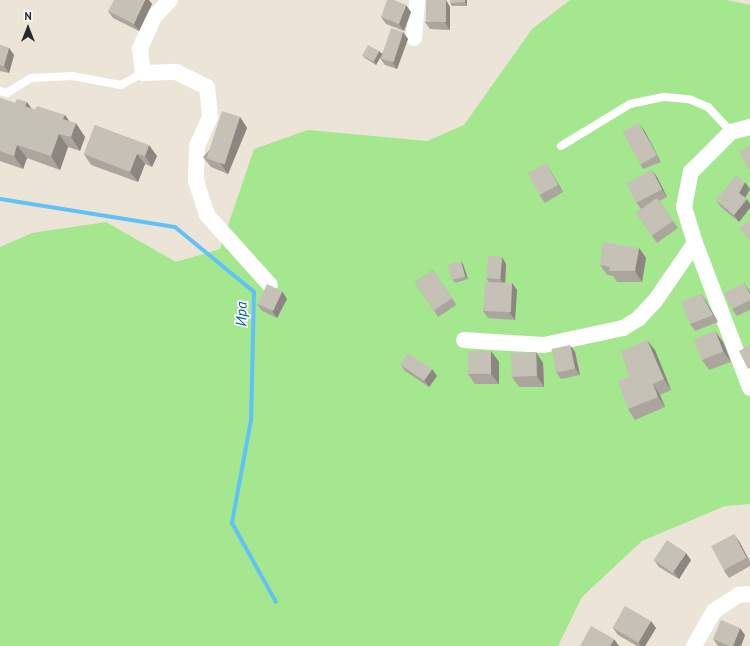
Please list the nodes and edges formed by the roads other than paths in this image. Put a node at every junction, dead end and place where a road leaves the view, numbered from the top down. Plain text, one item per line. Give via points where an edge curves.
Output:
1 (170, 0) edge
2 (417, 0) edge
3 (414, 38) dead end
4 (143, 73) junction
5 (0, 91) edge
6 (750, 126) edge
7 (731, 132) junction
8 (561, 146) dead end
9 (696, 243) junction
10 (270, 285) edge
11 (464, 340) dead end
12 (750, 388) edge
13 (750, 594) edge
14 (694, 646) edge

1 - 4 street via 154,17 140,49
2 - 3 street
4 - 5 lane via 121,85 72,76 31,78 7,93
4 - 10 street via 176,72 207,87 210,117 196,146 198,188 207,215
6 - 7 street
7 - 8 lane via 708,107 689,99 664,97 630,104
7 - 9 street via 697,163 685,187 684,207
9 - 11 street via 655,301 623,328 544,345
9 - 12 street
13 - 14 street via 739,596 714,611

